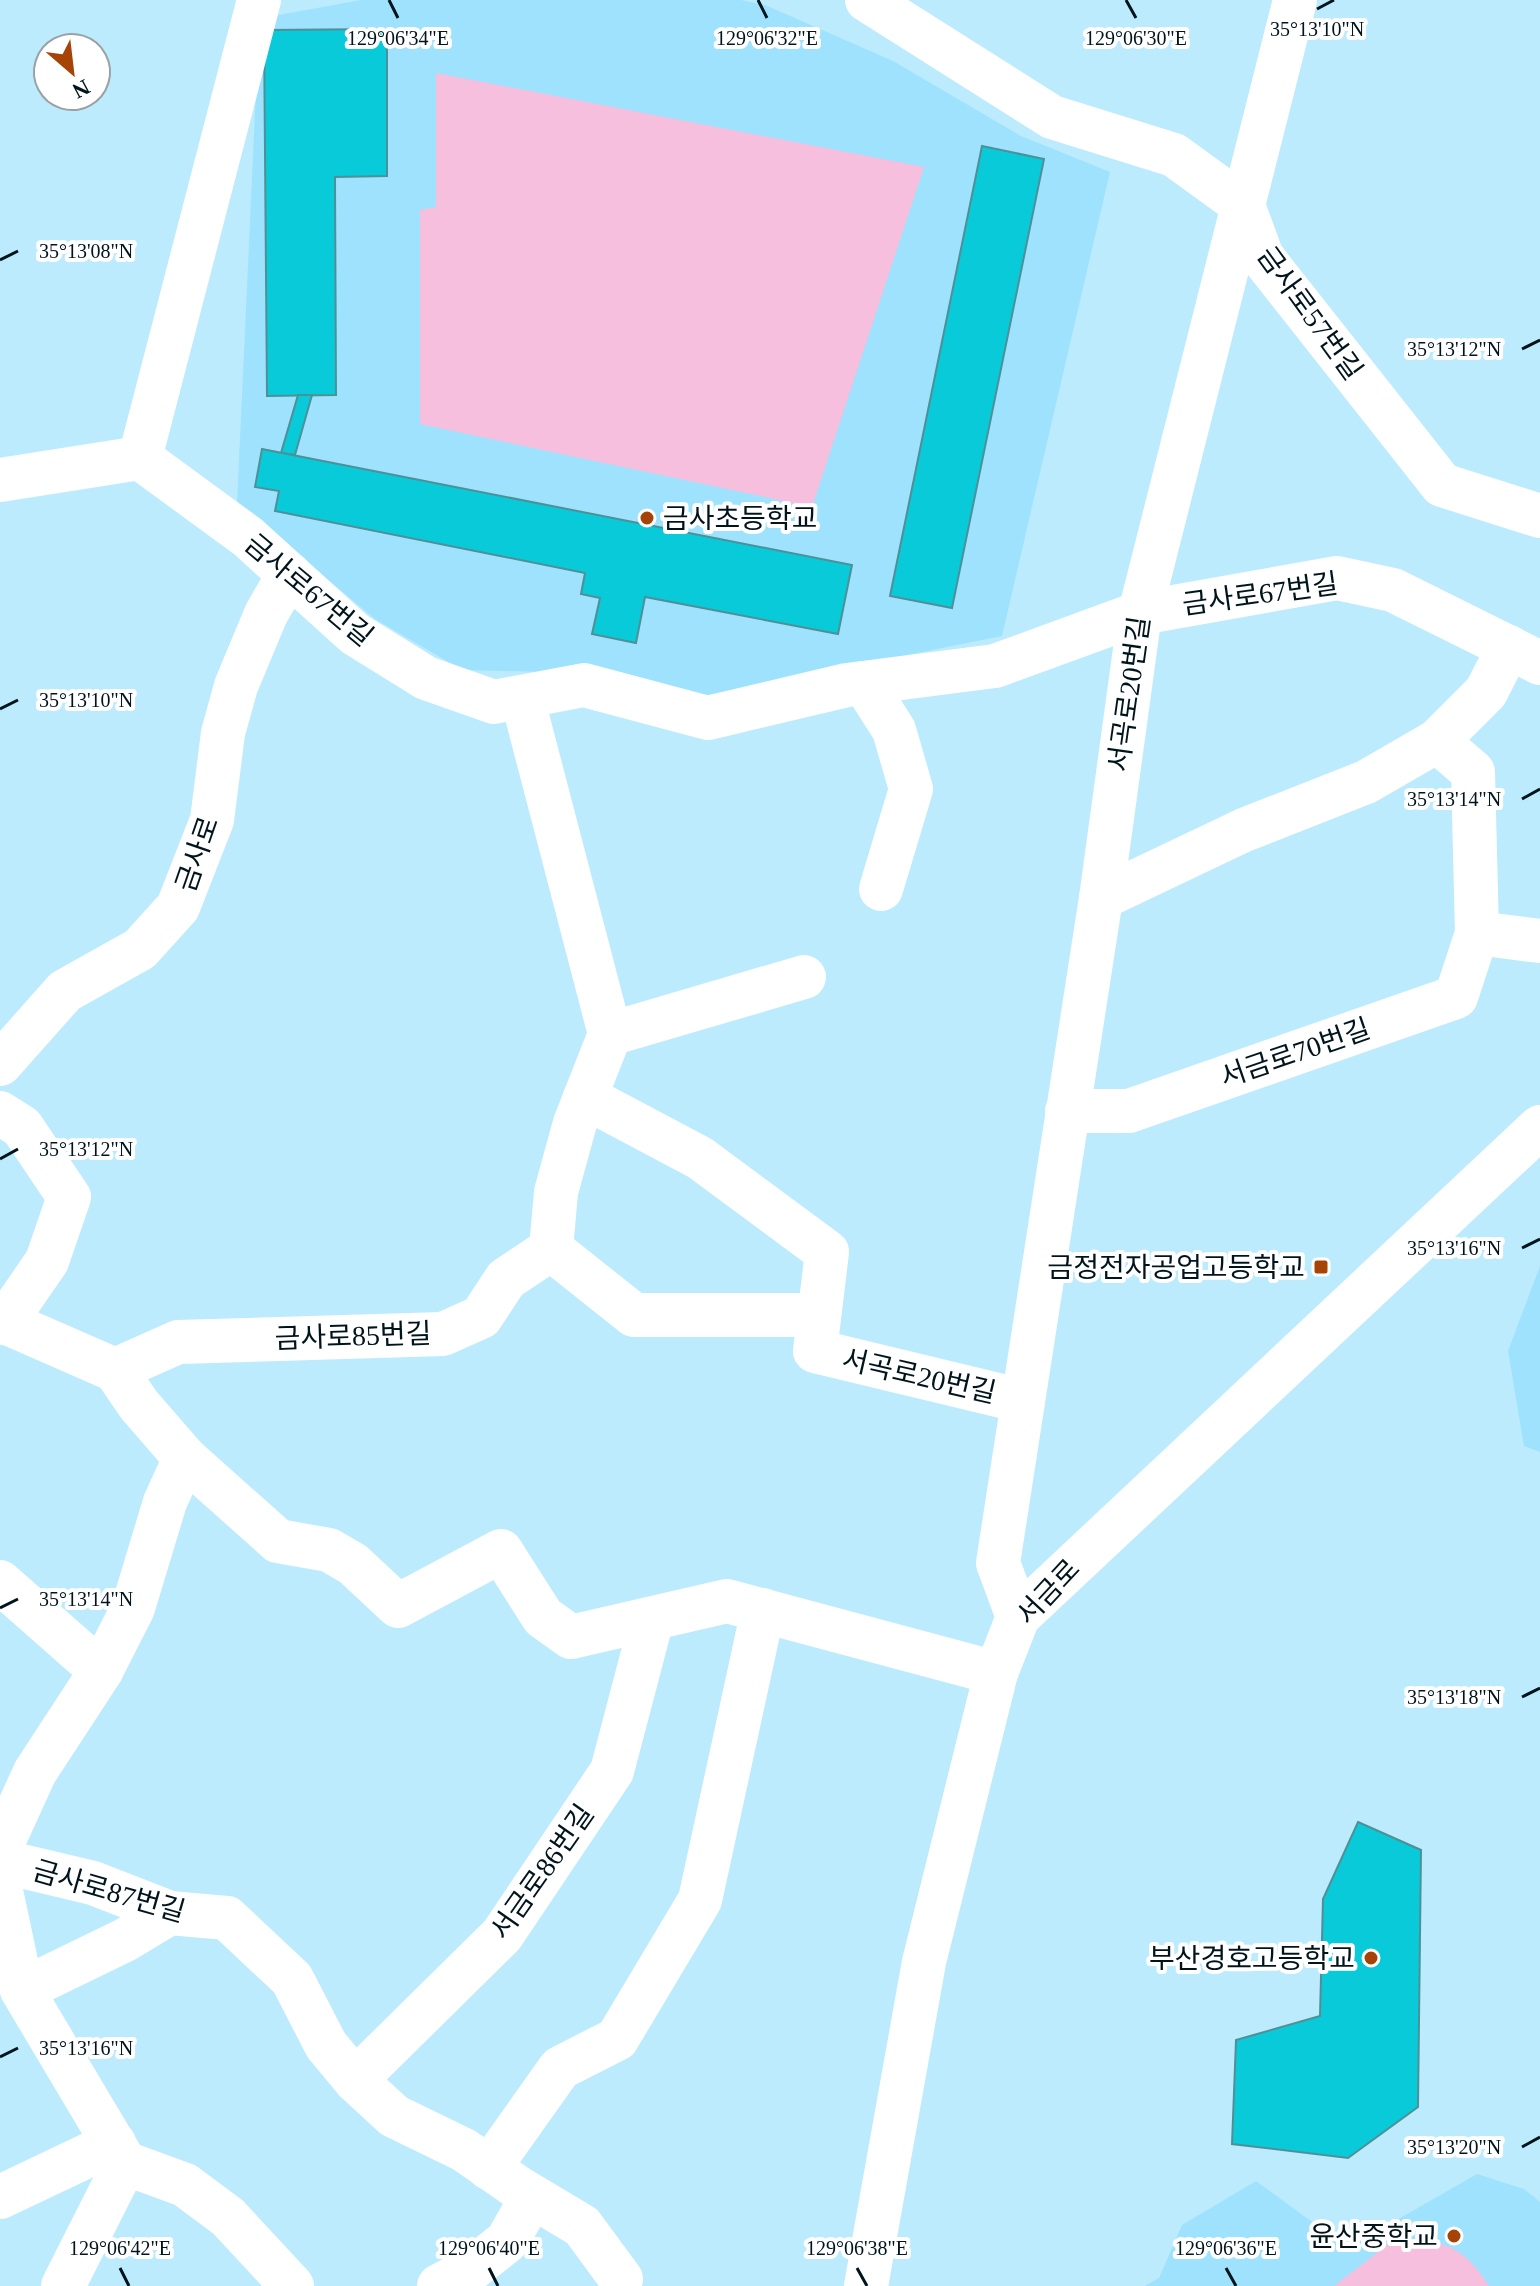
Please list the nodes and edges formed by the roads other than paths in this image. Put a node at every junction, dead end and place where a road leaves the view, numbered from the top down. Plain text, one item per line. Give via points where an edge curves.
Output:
1 (259, 0) edge
2 (867, 0) edge
3 (1295, 0) edge
4 (1243, 205) junction
5 (140, 458) junction
6 (0, 480) edge
7 (1540, 516) edge
8 (289, 574) junction
9 (1140, 613) junction
10 (1525, 655) edge
11 (864, 683) junction
12 (522, 697) junction
13 (1437, 741) junction
14 (881, 889) dead end
15 (1101, 898) junction
16 (1477, 933) junction
17 (1540, 941) edge
18 (804, 977) dead end
19 (610, 1034) junction
20 (0, 1064) edge
21 (585, 1097) junction
22 (1067, 1111) junction
23 (0, 1113) edge
24 (1540, 1127) edge
25 (551, 1249) junction
26 (3, 1322) edge
27 (817, 1333) junction
28 (115, 1370) junction
29 (1023, 1401) junction
30 (185, 1458) junction
31 (0, 1582) edge
32 (763, 1610) junction
33 (1018, 1617) junction
34 (652, 1619) junction
35 (101, 1671) junction
36 (996, 1673) junction
37 (0, 1849) edge
38 (0, 1861) edge
39 (0, 1886) edge
40 (170, 1913) junction
41 (22, 1990) junction
42 (355, 2080) junction
43 (119, 2153) junction
44 (489, 2168) junction
45 (0, 2197) edge
46 (532, 2197) junction
47 (621, 2279) dead end
48 (63, 2286) edge
49 (292, 2286) edge
50 (439, 2286) edge
51 (866, 2286) edge

1 - 5 street
2 - 4 street via 1052,117 1174,155
3 - 4 street, 서곡로20번길
4 - 7 street, 금사로57번길 via 1262,257 1442,485
4 - 9 street, 서곡로20번길
5 - 6 street
5 - 8 street, 금사로67번길 via 248,537
8 - 12 street, 금사로67번길 via 355,634 426,678 494,702
8 - 20 street, 금사로 via 236,686 223,733 212,820 178,907 140,949 65,991
9 - 10 street, 금사로67번길 via 1337,578 1393,590
9 - 11 street, 금사로67번길 via 995,666
9 - 15 street, 서곡로20번길
10 - 13 street, 금사로67번길
11 - 12 street, 금사로67번길 via 708,718 584,685
11 - 14 street via 894,730 911,789
12 - 19 street
13 - 15 street, 금사로67번길 via 1366,782 1244,830
13 - 16 street, 서금로70번길 via 1473,772
15 - 22 street, 서곡로20번길
16 - 17 street
16 - 22 street, 서금로70번길 via 1456,997 1129,1111
18 - 19 street
19 - 21 street
21 - 25 street via 556,1192
21 - 27 street via 700,1158 827,1252
22 - 29 street, 서곡로20번길
23 - 26 street via 22,1127 69,1197 47,1261
24 - 33 street, 서금로
25 - 27 street, 서곡로20번길 via 634,1315
25 - 28 street, 금사로85번길 via 506,1279 481,1317 443,1334 178,1342
26 - 28 street
27 - 29 street, 서곡로20번길
28 - 30 street
29 - 33 street, 서곡로20번길 via 998,1563
30 - 34 street via 278,1541 329,1550 353,1564 398,1606 501,1551 543,1617 571,1637
30 - 35 street via 165,1502 133,1608
31 - 35 street
32 - 34 street via 727,1601
32 - 36 street
32 - 44 street via 700,1900 617,2039 560,2068
33 - 36 street, 서금로
34 - 42 street, 서금로86번길 via 612,1771 502,1935
35 - 37 street via 35,1772
36 - 51 street, 서금로 via 924,1962
38 - 40 street, 금사로87번길 via 93,1883
39 - 41 street, 금사로87번길
40 - 41 street
40 - 42 street, 금사로87번길 via 227,1918 292,1979 326,2045
41 - 43 street, 금사로87번길
42 - 44 street, 금사로87번길 via 394,2116
43 - 45 street
43 - 48 street
43 - 49 street via 185,2185 228,2217
44 - 46 street, 금사로87번길
46 - 47 street, 금사로87번길 via 582,2226
46 - 50 street via 507,2241

